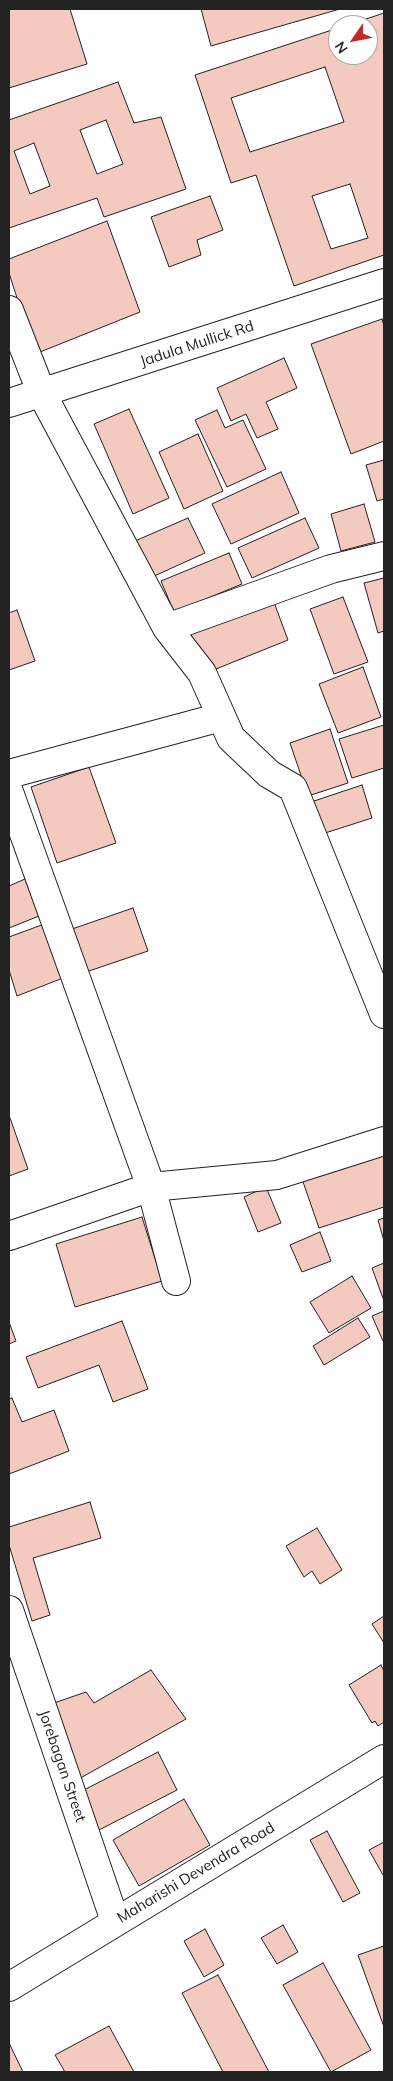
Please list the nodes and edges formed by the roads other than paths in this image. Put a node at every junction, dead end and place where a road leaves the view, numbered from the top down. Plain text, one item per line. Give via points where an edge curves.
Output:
1 (384, 283) edge
2 (9, 310) edge
3 (42, 394) junction
4 (9, 403) edge
5 (384, 556) edge
6 (167, 628) junction
7 (221, 717) junction
8 (9, 774) edge
9 (9, 792) edge
10 (384, 1014) edge
11 (384, 1142) edge
12 (151, 1187) junction
13 (9, 1236) edge
14 (176, 1280) dead end
15 (9, 1610) edge
16 (384, 1759) edge
17 (115, 1921) junction
18 (9, 1987) edge

1 - 3 street, Jadula Mullick Rd
2 - 3 street
3 - 4 street, Jadula Mullick Rd
3 - 6 street
5 - 6 street via 331,570
6 - 7 street via 202,673
7 - 8 street
7 - 10 street via 230,738 269,774 293,788
9 - 12 street
11 - 12 street via 277,1175
12 - 13 street
12 - 14 street
15 - 17 street, Jorebagan Street
16 - 17 street, Maharishi Devendra Road
17 - 18 street, Maharishi Devendra Road

